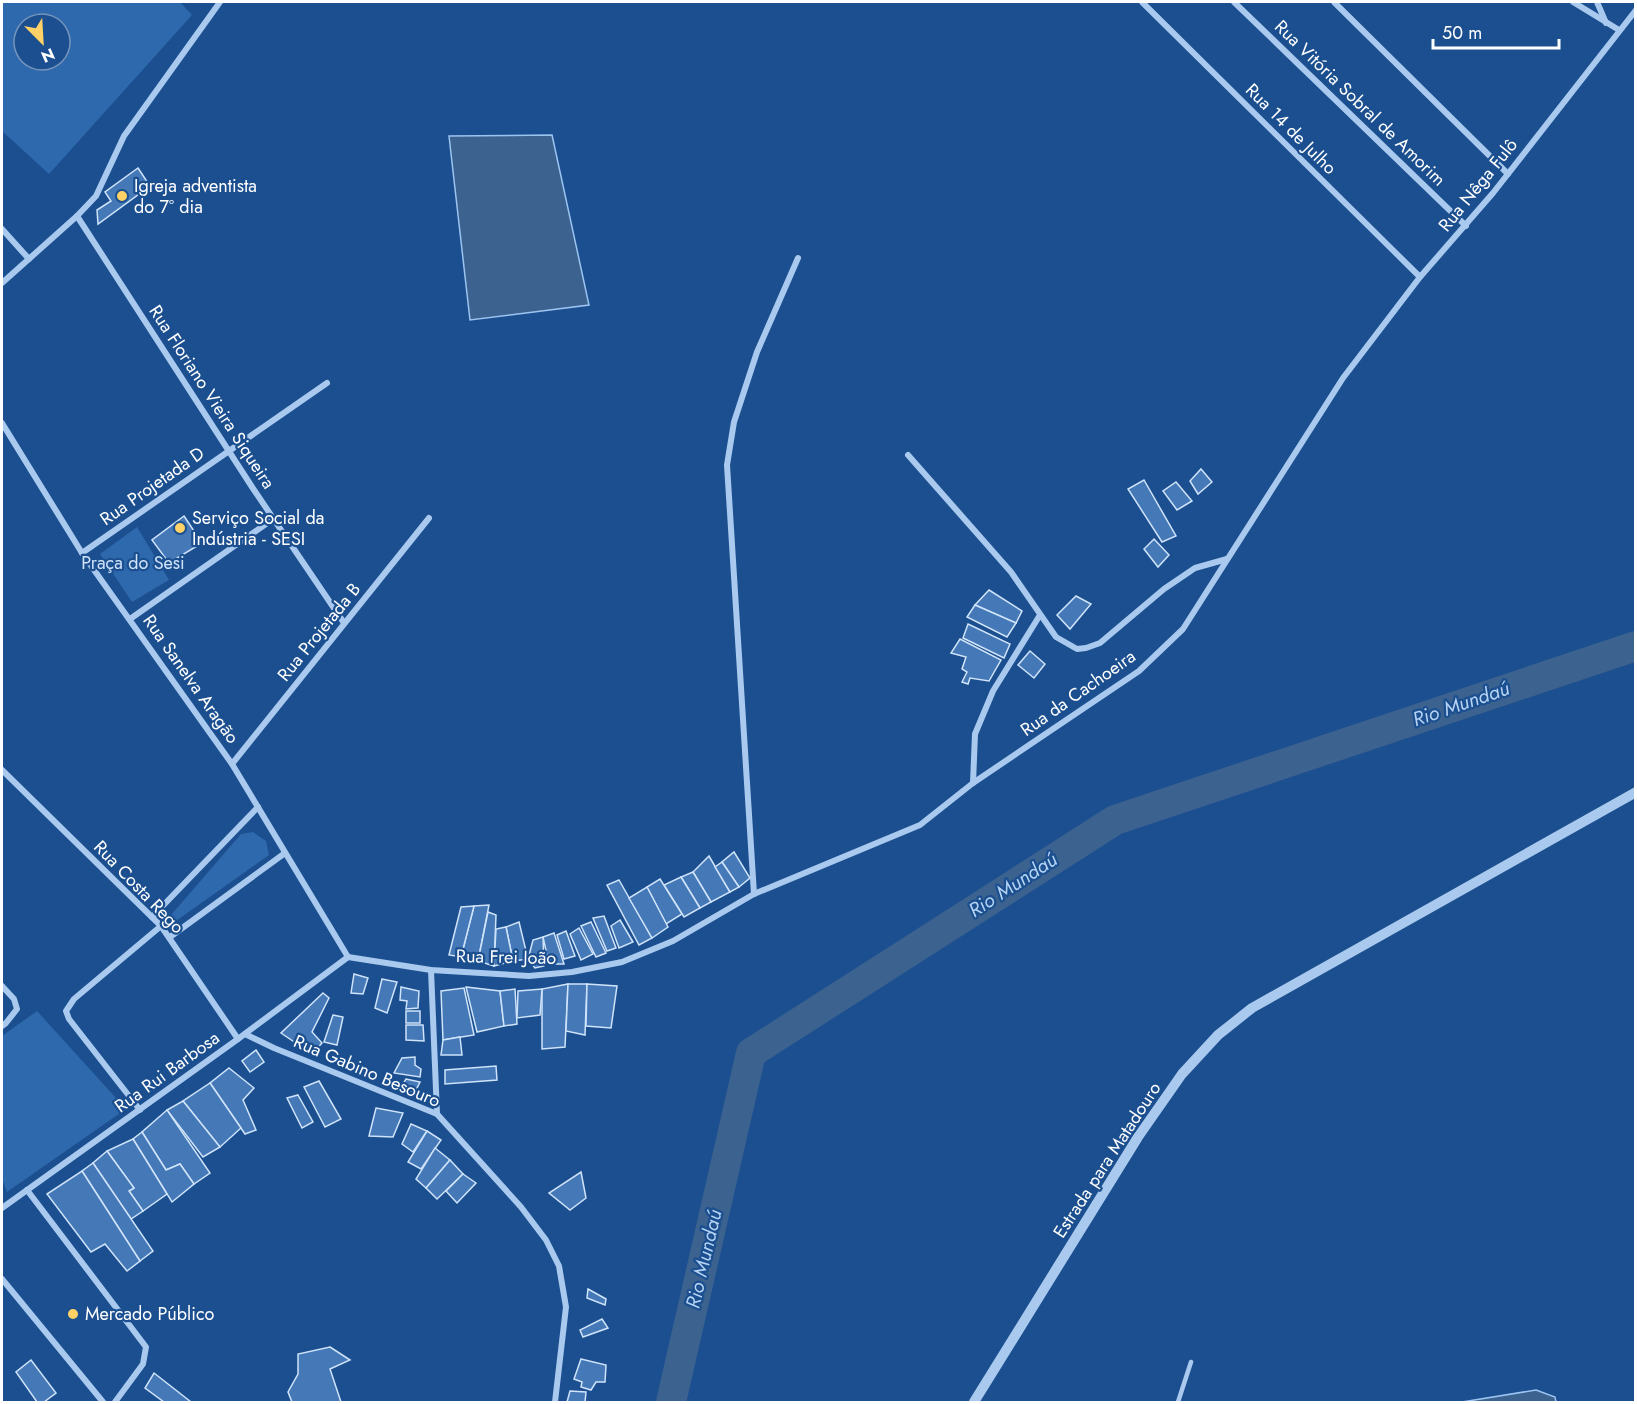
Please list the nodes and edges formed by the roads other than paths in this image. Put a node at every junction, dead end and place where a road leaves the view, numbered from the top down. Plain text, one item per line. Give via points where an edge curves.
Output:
1 (220, 2) edge
2 (1142, 2) edge
3 (1234, 2) edge
4 (1334, 2) edge
5 (1573, 2) edge
6 (1597, 2) edge
7 (1635, 10) edge
8 (1607, 23) junction
9 (1619, 30) junction
10 (1508, 174) junction
11 (77, 216) junction
12 (1466, 226) junction
13 (2, 229) edge
14 (798, 258) dead end
15 (29, 259) junction
16 (1420, 277) junction
17 (2, 283) edge
18 (1343, 378) joint
19 (327, 383) dead end
20 (2, 423) edge
21 (229, 451) junction
22 (908, 455) dead end
23 (429, 518) dead end
24 (273, 519) junction
25 (82, 553) junction
26 (1227, 559) junction
27 (1040, 615) junction
28 (130, 620) junction
29 (344, 623) junction
30 (232, 764) junction
31 (2, 770) edge
32 (973, 783) junction
33 (1635, 792) edge
34 (258, 807) junction
35 (285, 853) junction
36 (754, 894) junction
37 (152, 917) junction
38 (161, 926) junction
39 (170, 937) junction
40 (348, 957) junction
41 (430, 970) junction
42 (2, 986) edge
43 (2, 1026) edge
44 (246, 1034) junction
45 (238, 1039) junction
46 (140, 1110) junction
47 (437, 1114) junction
48 (27, 1190) junction
49 (2, 1205) edge
50 (2, 1280) edge
51 (1191, 1362) dead end
52 (103, 1402) edge
53 (115, 1402) edge
54 (555, 1402) edge
55 (974, 1402) edge
56 (1178, 1402) edge

1 - 11 street via 124,136 96,196
2 - 16 street, Rua 14 de Julho
3 - 12 street, Rua Vitória Sobral de Amorim
4 - 10 street
5 - 8 street
6 - 8 street
7 - 9 street, Rua Nêga Fulô
8 - 9 street
9 - 10 street, Rua Nêga Fulô
10 - 12 street, Rua Nêga Fulô
11 - 15 street
11 - 21 street, Rua Floriano Vieira Siqueira
12 - 16 street, Rua Nêga Fulô
13 - 15 street
14 - 36 street via 754,362 734,422 727,465
15 - 17 street
16 - 18 street, Rua Nêga Fulô
18 - 26 street, Rua da Cachoeira
19 - 21 street, Rua Projetada D
20 - 25 street, Rua Sanelva Aragão
21 - 24 street, Rua Floriano Vieira Siqueira
21 - 25 street, Rua Projetada D
22 - 27 street via 1011,572
23 - 29 street, Rua Projetada B
24 - 28 street
24 - 29 street, Rua Floriano Vieira Siqueira
25 - 28 street, Rua Sanelva Aragão
26 - 27 street via 1195,568 1100,643 1086,648 1077,649 1056,636
26 - 32 street, Rua da Cachoeira via 1183,629 1139,671
27 - 32 street via 993,691 975,734
28 - 30 street, Rua Sanelva Aragão
29 - 30 street, Rua Projetada B
30 - 34 street, Rua Sanelva Aragão
31 - 37 street, Rua Costa Rego
32 - 36 street, Rua da Cachoeira via 920,825
33 - 55 street, Estrada para Matadouro via 1252,1008 1218,1035 1182,1074 1138,1137
34 - 35 street, Rua Sanelva Aragão
34 - 37 street
35 - 39 street
35 - 40 street, Rua Sanelva Aragão
36 - 41 street, Rua Frei João via 673,941 622,962 529,976
37 - 38 street, Rua Costa Rego
38 - 39 street, Rua Costa Rego
38 - 46 street via 74,999 66,1011
39 - 45 street, Rua Costa Rego
40 - 41 street, Rua Frei João
40 - 44 street, Rua Rui Barbosa
41 - 47 street
42 - 43 street via 17,1009
44 - 45 street, Rua Rui Barbosa
44 - 47 street, Rua Gabino Besouro
45 - 46 street, Rua Rui Barbosa
46 - 48 street, Rua Rui Barbosa
47 - 54 street, Rua Gabino Besouro via 521,1208 546,1240 559,1266 566,1306
48 - 49 street, Rua Rui Barbosa
48 - 53 street via 146,1347 143,1364
50 - 52 street
51 - 56 lane

